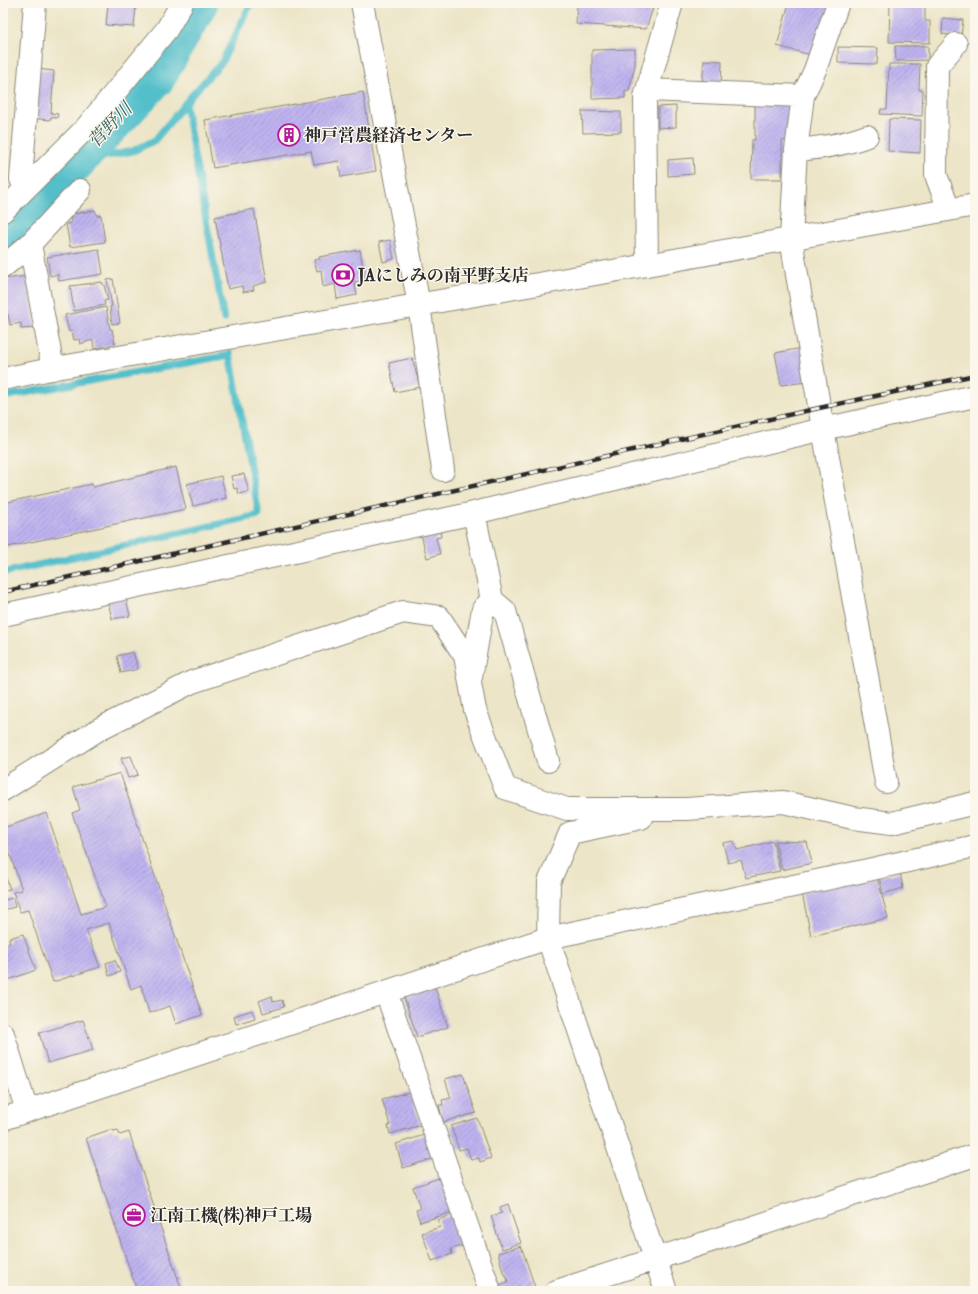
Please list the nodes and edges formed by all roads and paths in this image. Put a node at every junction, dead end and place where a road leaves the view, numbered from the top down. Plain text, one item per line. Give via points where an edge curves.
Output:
1 (34, 3) edge
2 (182, 3) edge
3 (362, 3) edge
4 (672, 3) edge
5 (838, 3) edge
6 (956, 44) dead end
7 (647, 90) junction
8 (803, 96) junction
9 (867, 136) dead end
10 (796, 150) junction
11 (25, 189) junction
12 (80, 190) dead end
13 (975, 205) edge
14 (949, 210) junction
15 (3, 211) edge
16 (791, 239) junction
17 (30, 244) junction
18 (647, 265) junction
19 (3, 267) edge
20 (418, 305) junction
21 (53, 369) junction
22 (3, 379) edge
23 (975, 396) edge
24 (823, 429) junction
25 (443, 470) dead end
26 (474, 513) junction
27 (492, 600) junction
28 (3, 615) edge
29 (470, 682) junction
30 (548, 761) dead end
31 (886, 782) dead end
32 (3, 790) edge
33 (975, 803) edge
34 (687, 809) junction
35 (975, 846) edge
36 (548, 938) junction
37 (386, 992) junction
38 (3, 1034) edge
39 (28, 1111) junction
40 (3, 1120) edge
41 (975, 1155) edge
42 (656, 1260) junction
43 (490, 1291) edge
44 (557, 1291) edge
45 (666, 1291) edge

1 - 11 street via 21,179
2 - 11 street via 167,29 85,129
3 - 20 street
4 - 7 street
5 - 8 street via 815,70
6 - 14 street via 938,66 936,176
7 - 8 street
7 - 18 street
8 - 10 street
9 - 10 street via 822,148
10 - 16 street
11 - 15 street
12 - 17 street
13 - 14 street
14 - 16 street
16 - 18 street
16 - 24 street
17 - 19 street
17 - 21 street
18 - 20 street
20 - 21 street
20 - 25 street
21 - 22 street
23 - 24 street
24 - 26 street
24 - 31 street
26 - 27 street
26 - 28 street
27 - 29 street via 483,610
27 - 30 street via 505,611
29 - 32 street via 465,656 439,616 403,612 192,682 101,728
29 - 34 street via 476,710 504,788 567,809
33 - 34 street via 892,823 853,818 783,802
34 - 36 street via 570,833 549,882
35 - 36 street
36 - 37 street
36 - 42 street
37 - 39 street
37 - 43 street
38 - 39 street
39 - 40 street
41 - 42 street
42 - 44 street
42 - 45 street

